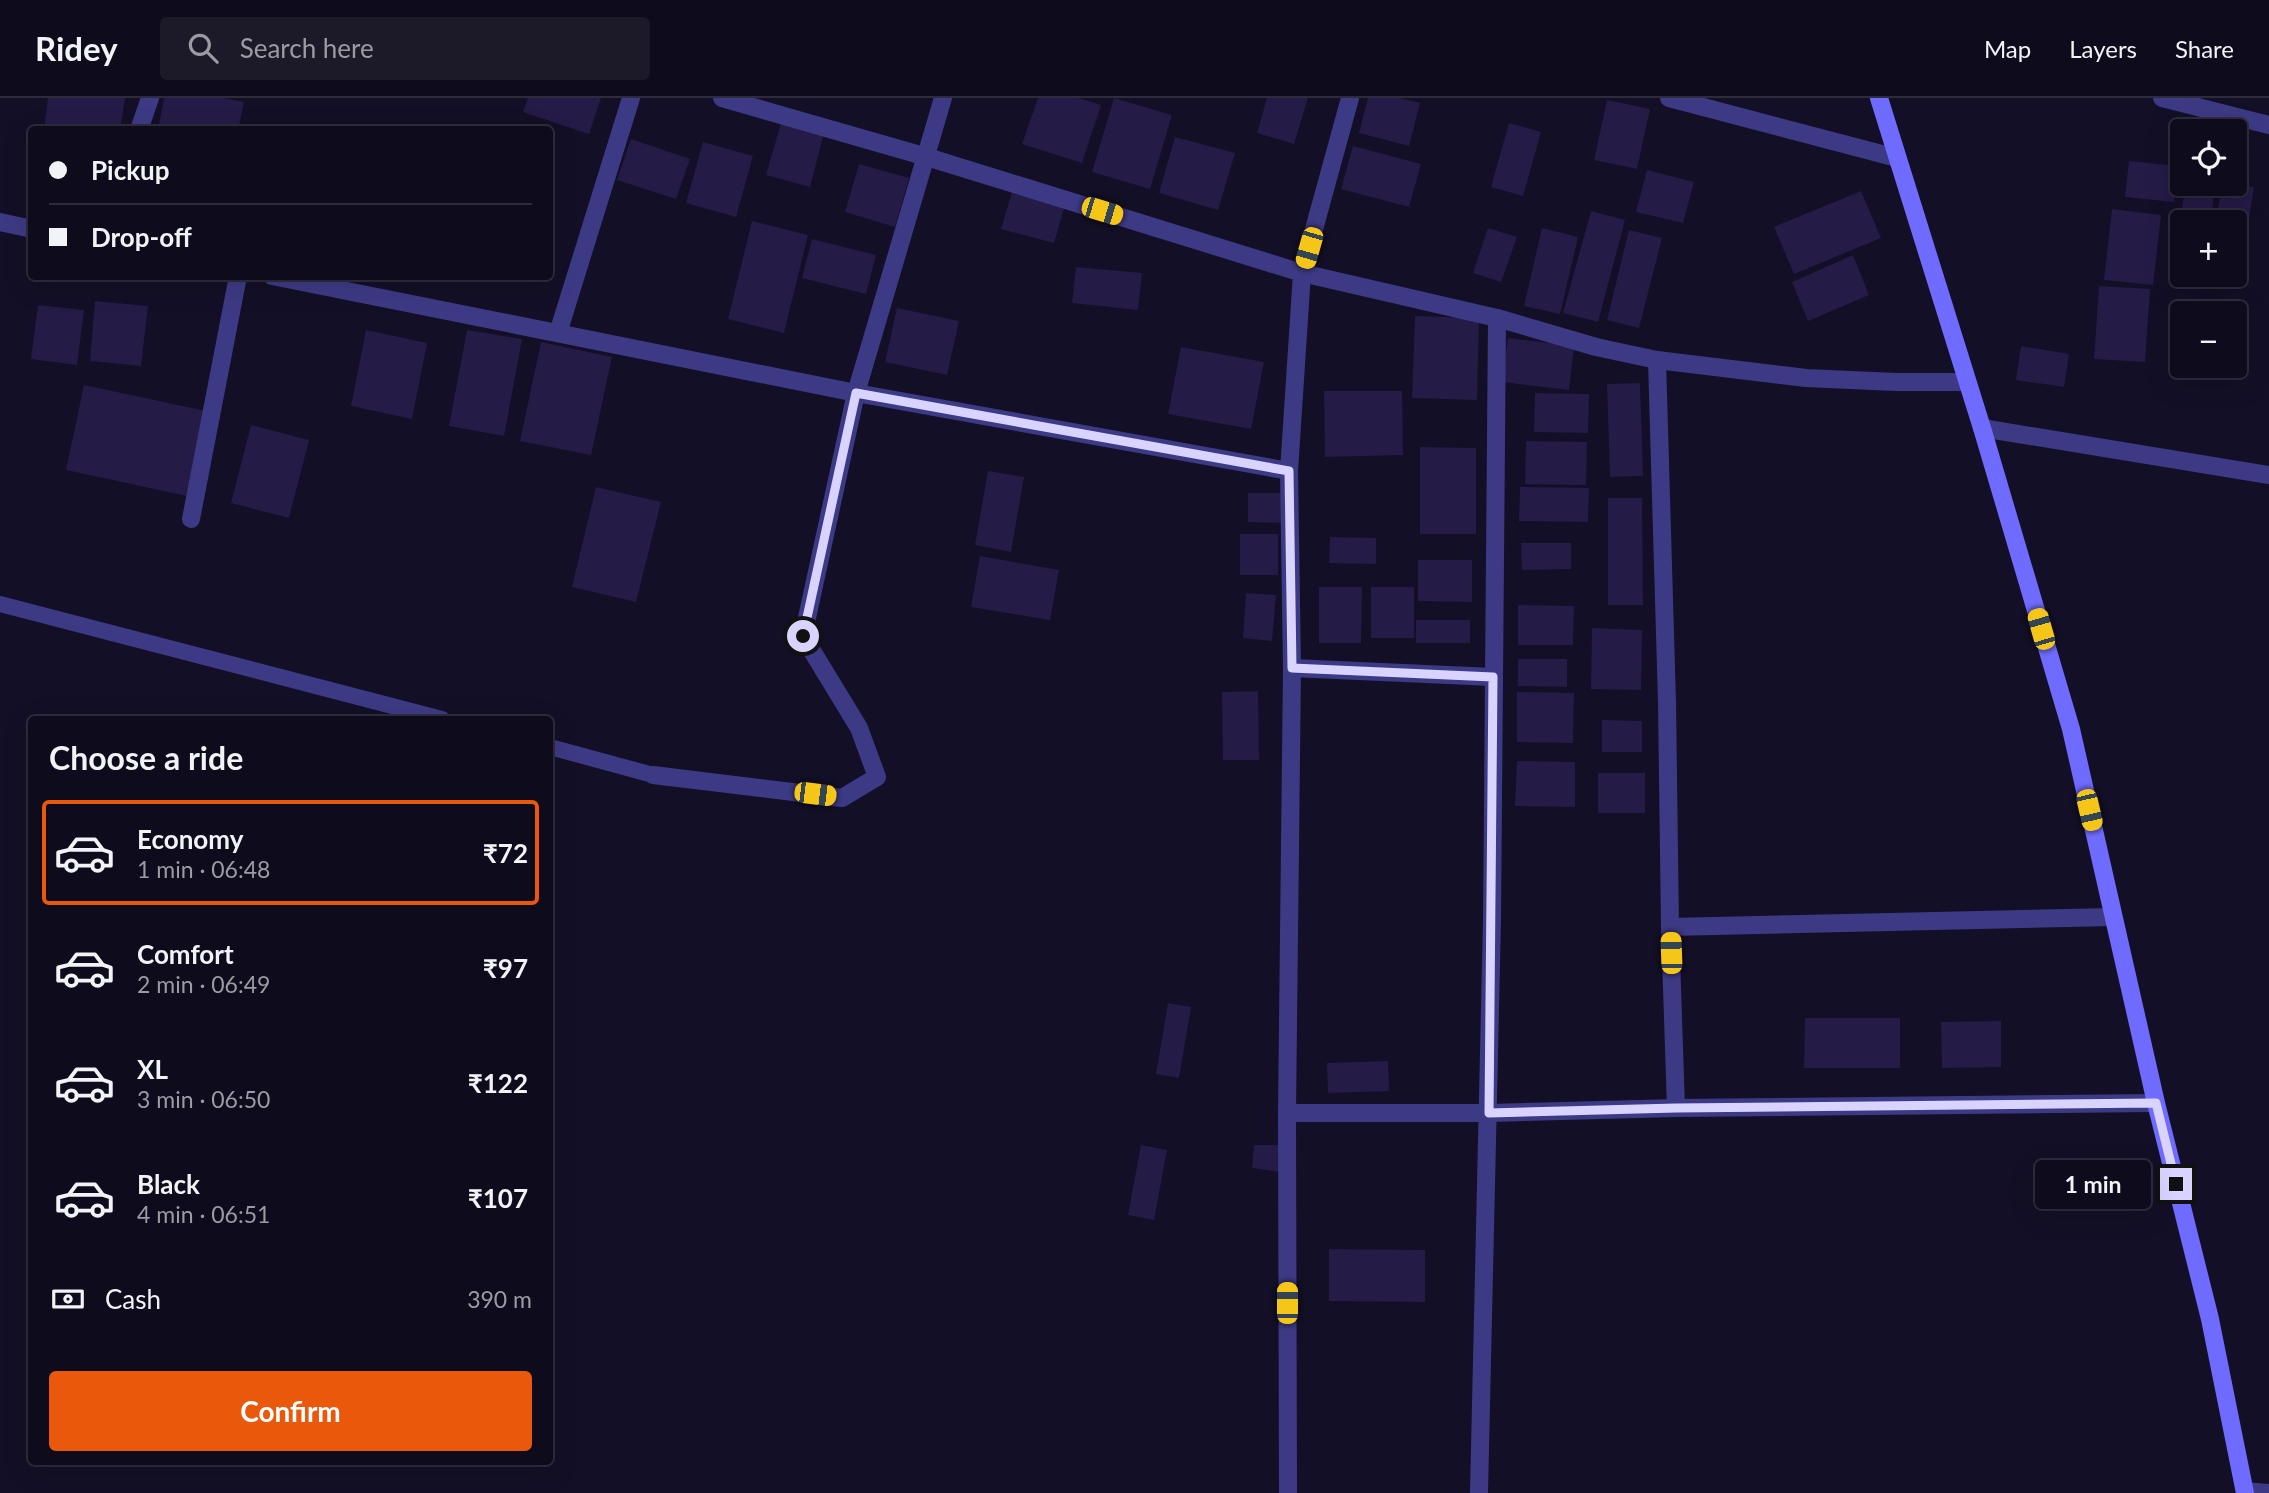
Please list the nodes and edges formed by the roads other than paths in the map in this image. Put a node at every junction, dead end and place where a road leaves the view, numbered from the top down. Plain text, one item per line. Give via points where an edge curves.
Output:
1 (150, 98) edge
2 (631, 98) edge
3 (722, 98) edge
4 (943, 98) edge
5 (1350, 98) edge
6 (1669, 98) edge
7 (1879, 98) edge
8 (2162, 98) edge
9 (2194, 101) edge
10 (2269, 125) edge
11 (140, 126) edge
12 (927, 157) junction
13 (1896, 158) junction
14 (0, 222) edge
15 (28, 228) edge
16 (1302, 273) junction
17 (237, 280) edge
18 (292, 280) edge
19 (1497, 318) junction
20 (558, 333) junction
21 (1657, 360) junction
22 (1966, 382) junction
23 (856, 393) junction
24 (1982, 428) junction
25 (1289, 471) junction
26 (2269, 475) edge
27 (191, 519) dead end
28 (0, 604) edge
29 (1292, 668) junction
30 (1493, 677) junction
31 (430, 716) edge
32 (553, 748) edge
33 (653, 775) joint
34 (2113, 917) junction
35 (1670, 927) junction
36 (2156, 1103) junction
37 (1676, 1108) junction
38 (1287, 1113) junction
39 (1489, 1113) junction
40 (2245, 1492) edge
41 (1287, 1493) edge
42 (1479, 1493) edge
43 (2268, 1493) edge

1 - 11 street
2 - 20 street
3 - 12 street
4 - 12 street
5 - 16 street
6 - 13 street
7 - 13 street
8 - 9 street
9 - 10 street
12 - 16 street
12 - 23 street
13 - 22 street
14 - 15 street
16 - 19 street
16 - 25 street
17 - 27 street
18 - 20 street
19 - 21 street
19 - 30 street
20 - 23 street
21 - 22 street via 1807,378
21 - 35 street
22 - 24 street
23 - 25 street
23 - 33 street via 803,636 859,728 877,777 842,798
24 - 26 street
24 - 34 street via 2071,729
25 - 29 street
28 - 31 lane
29 - 30 street
29 - 38 street
30 - 39 street
32 - 33 lane
34 - 35 street
34 - 36 street
35 - 37 street
36 - 37 street
36 - 40 street via 2210,1319
37 - 39 street
38 - 39 street
38 - 41 street
39 - 42 street
40 - 43 street

